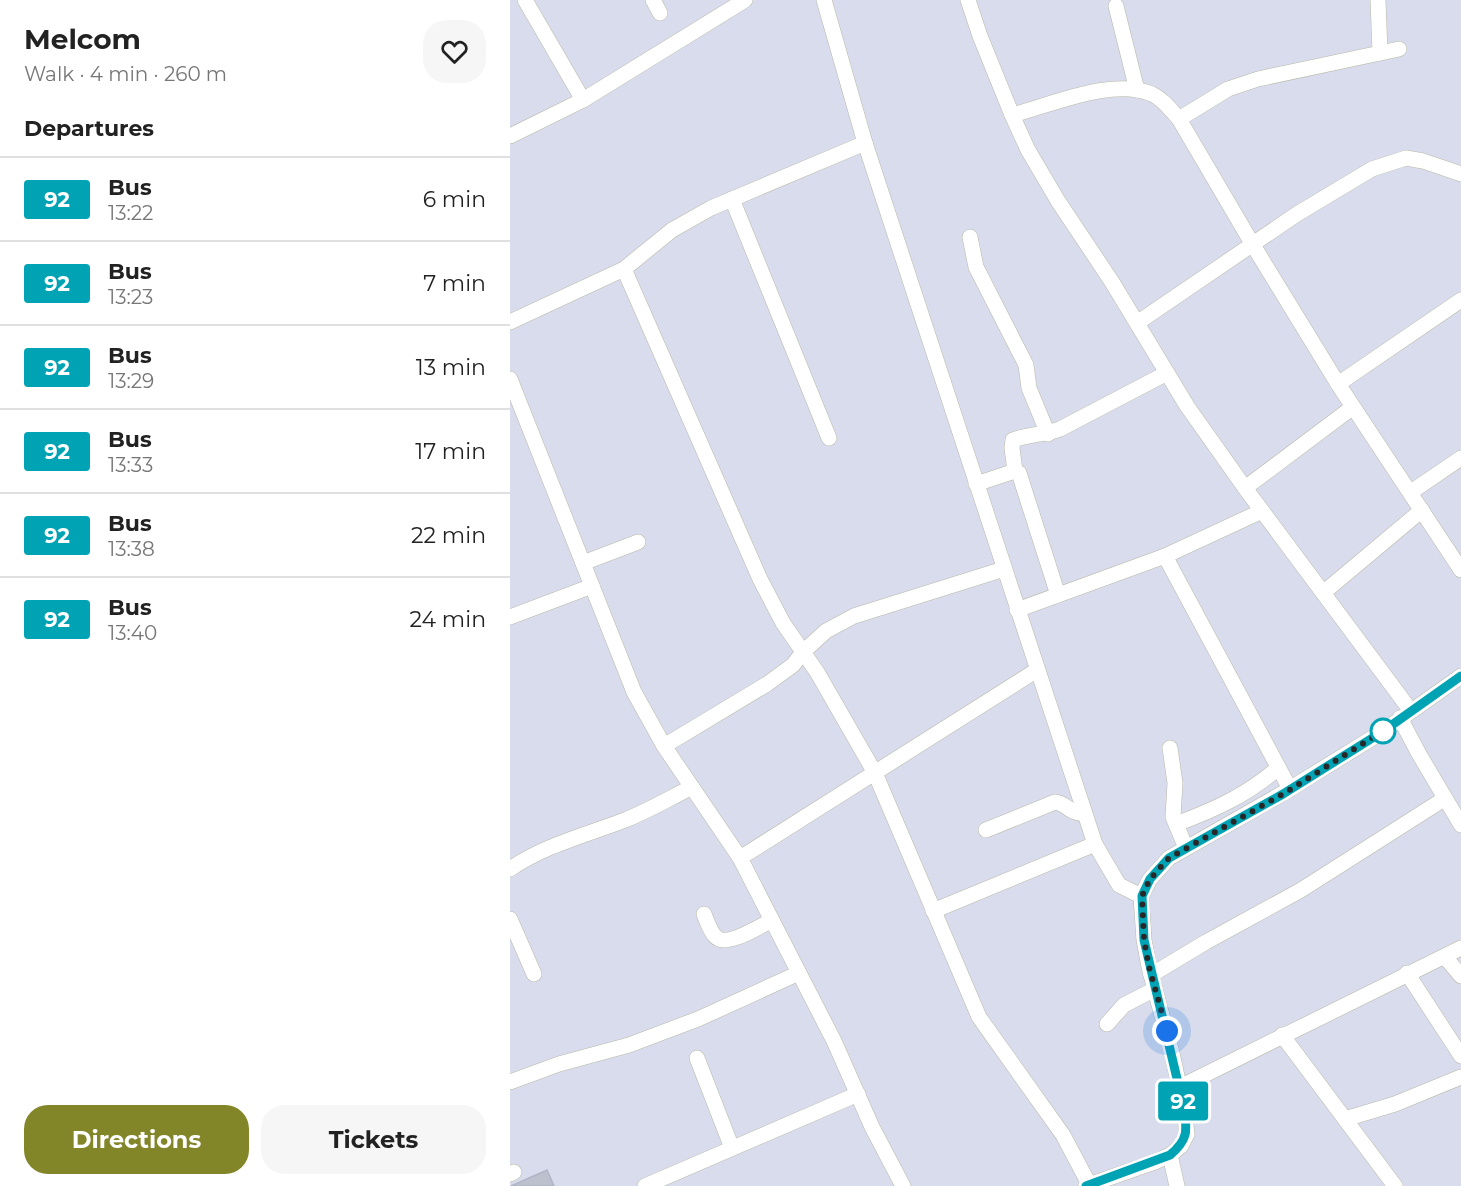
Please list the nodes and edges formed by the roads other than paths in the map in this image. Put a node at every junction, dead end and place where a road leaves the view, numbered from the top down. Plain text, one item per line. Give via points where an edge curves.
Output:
1 (525, 0) edge
2 (745, 0) edge
3 (824, 0) edge
4 (968, 0) edge
5 (1378, 0) edge
6 (1116, 6) dead end
7 (1399, 49) dead end
8 (1380, 53) junction
9 (1137, 90) junction
10 (583, 100) junction
11 (1012, 115) junction
12 (1179, 119) junction
13 (510, 136) edge
14 (865, 143) junction
15 (1461, 174) edge
16 (732, 199) junction
17 (970, 237) dead end
18 (1253, 245) junction
19 (624, 269) junction
20 (1461, 300) edge
21 (510, 322) edge
22 (1137, 323) junction
23 (1167, 373) junction
24 (510, 379) edge
25 (1338, 384) junction
26 (1353, 406) junction
27 (1048, 434) junction
28 (830, 438) dead end
29 (1461, 458) edge
30 (1015, 471) junction
31 (976, 484) junction
32 (1245, 488) junction
33 (1411, 492) junction
34 (1422, 510) junction
35 (1262, 511) junction
36 (638, 542) dead end
37 (1165, 556) junction
38 (583, 563) junction
39 (1004, 569) junction
40 (1461, 570) edge
41 (592, 586) junction
42 (1323, 593) junction
43 (1058, 595) junction
44 (1017, 610) junction
45 (510, 617) edge
46 (803, 652) junction
47 (1037, 670) junction
48 (1461, 676) edge
49 (1406, 715) junction
50 (664, 746) junction
51 (1170, 748) dead end
52 (1278, 768) junction
53 (875, 773) junction
54 (692, 788) junction
55 (1290, 789) junction
56 (1444, 799) junction
57 (1085, 814) junction
58 (1176, 824) junction
59 (1461, 825) edge
60 (986, 830) dead end
61 (1095, 844) junction
62 (1186, 848) junction
63 (740, 858) junction
64 (510, 869) edge
65 (1142, 896) junction
66 (933, 911) junction
67 (704, 914) dead end
68 (510, 920) edge
69 (772, 920) junction
70 (1461, 948) edge
71 (1445, 957) junction
72 (799, 973) junction
73 (1407, 973) junction
74 (534, 974) dead end
75 (1461, 976) edge
76 (1153, 982) junction
77 (1107, 1024) dead end
78 (1282, 1035) junction
79 (1461, 1056) edge
80 (697, 1058) dead end
81 (1461, 1077) edge
82 (510, 1082) edge
83 (1180, 1087) junction
84 (858, 1094) junction
85 (1345, 1119) junction
86 (732, 1148) junction
87 (1170, 1155) junction
88 (1088, 1185) edge
89 (645, 1186) edge
90 (903, 1186) edge
91 (1177, 1186) edge
92 (1395, 1186) edge

1 - 10 street
2 - 10 street
3 - 14 street
4 - 11 street
5 - 8 street
6 - 9 street
7 - 8 street
8 - 12 street via 1258,79 1228,89
9 - 11 street via 1086,93
9 - 12 street via 1153,94
10 - 13 street
11 - 22 street via 1058,201
12 - 18 street
14 - 16 street
14 - 31 street
15 - 18 street via 1406,158 1390,162 1297,214
16 - 19 street via 672,230
16 - 28 street
17 - 27 street via 976,267 1026,365 1029,388
18 - 22 street
18 - 25 street
19 - 21 street
19 - 46 street via 760,579
20 - 25 street
22 - 23 street
23 - 27 street
23 - 32 street
24 - 38 street
25 - 26 street
26 - 32 street
26 - 33 street
27 - 30 street via 1013,441
29 - 33 street
30 - 31 street
30 - 43 street via 1022,477
31 - 39 street
32 - 35 street
33 - 34 street
34 - 40 street
34 - 42 street
35 - 37 street
35 - 42 street
36 - 38 street
37 - 43 street
37 - 52 street
38 - 41 street
39 - 44 street
39 - 46 street via 854,616 826,631
41 - 45 street
41 - 50 street via 634,692
42 - 49 street
43 - 44 street
44 - 47 street
46 - 50 street via 793,665 767,684
46 - 53 street
47 - 53 street
47 - 57 street
48 - 49 street
49 - 55 street
49 - 56 street
50 - 54 street
51 - 58 street
52 - 55 street
52 - 58 street via 1232,801
53 - 63 street
53 - 66 street
54 - 63 street
54 - 64 street via 627,819 535,854
55 - 62 street
56 - 59 street
56 - 76 street via 1301,891 1206,942
57 - 60 street via 1075,814 1055,802
57 - 61 street
58 - 62 street
61 - 65 street via 1119,885
61 - 66 street
62 - 65 street via 1159,867
63 - 69 street
65 - 76 street via 1144,940
66 - 88 street via 979,1017 1063,1135
67 - 69 street via 715,937 728,941
68 - 74 street
69 - 72 street
70 - 71 street
71 - 73 street
71 - 75 street
72 - 82 street via 698,1019
72 - 84 street
73 - 78 street
73 - 79 street
76 - 77 street
76 - 83 street
78 - 83 street
78 - 85 street
80 - 86 street
81 - 85 street
83 - 87 street via 1186,1134 1181,1146
84 - 86 street
84 - 90 street
85 - 92 street
86 - 89 street
87 - 88 street
87 - 91 street

